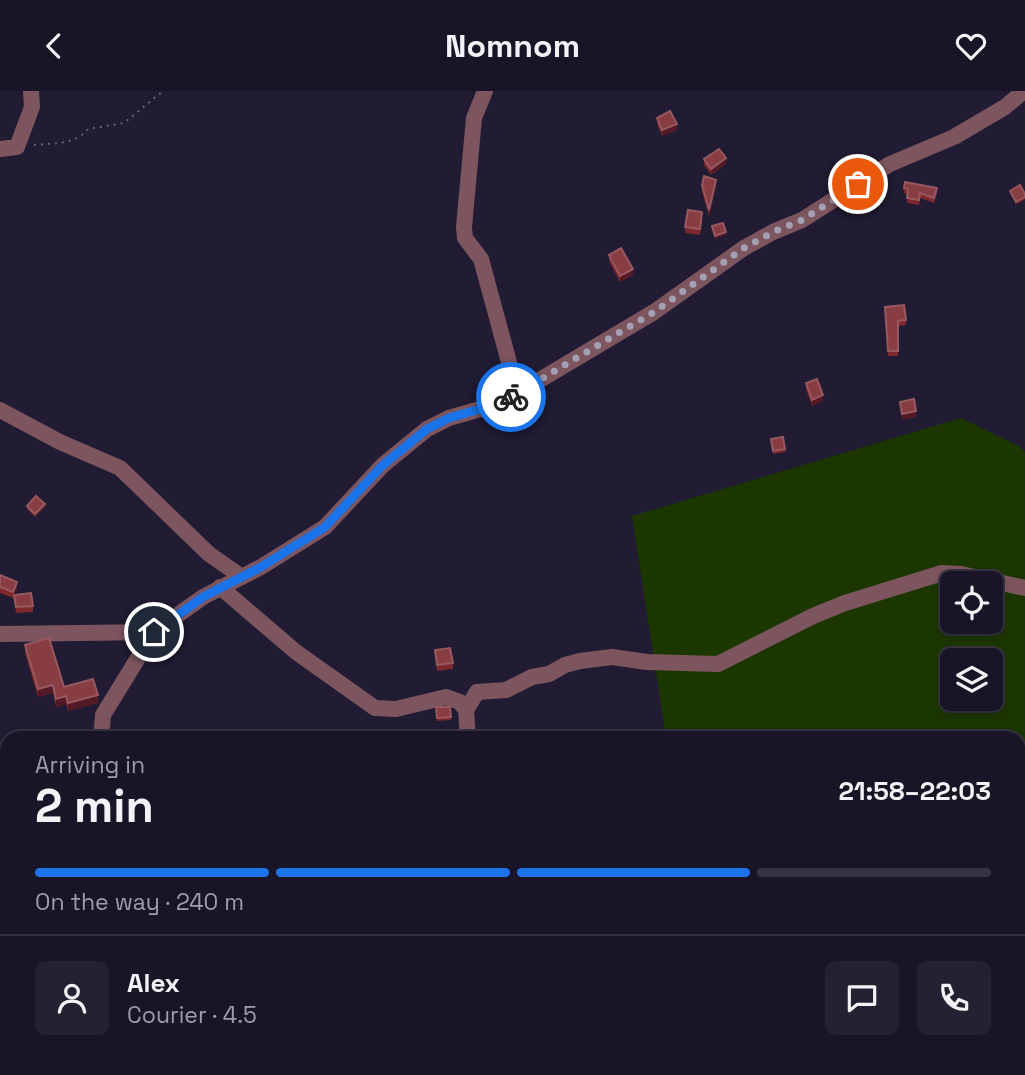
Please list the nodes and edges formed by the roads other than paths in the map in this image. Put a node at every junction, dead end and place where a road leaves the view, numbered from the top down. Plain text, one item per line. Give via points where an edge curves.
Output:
1 (31, 91) edge
2 (485, 91) edge
3 (1024, 91) edge
4 (0, 149) edge
5 (501, 403) junction
6 (0, 410) edge
7 (242, 577) junction
8 (219, 587) junction
9 (1025, 588) edge
10 (154, 632) junction
11 (0, 634) edge
12 (480, 691) junction
13 (446, 697) junction
14 (466, 710) junction
15 (102, 731) edge
16 (467, 731) edge

1 - 4 street via 32,107 17,147
2 - 5 street via 474,118 464,227 465,238 481,258 512,375
3 - 5 street via 954,137 890,164 802,220 744,248 654,312
5 - 7 street via 427,429 383,465 325,527
6 - 7 street via 121,468 209,554
7 - 8 street
8 - 10 street
8 - 13 street via 296,652 375,708 396,709
9 - 12 street via 942,573 845,603 718,664 612,657 565,665 506,690
10 - 11 street
10 - 15 street via 103,715
12 - 13 street via 469,689
12 - 14 street
13 - 14 street
14 - 16 street

